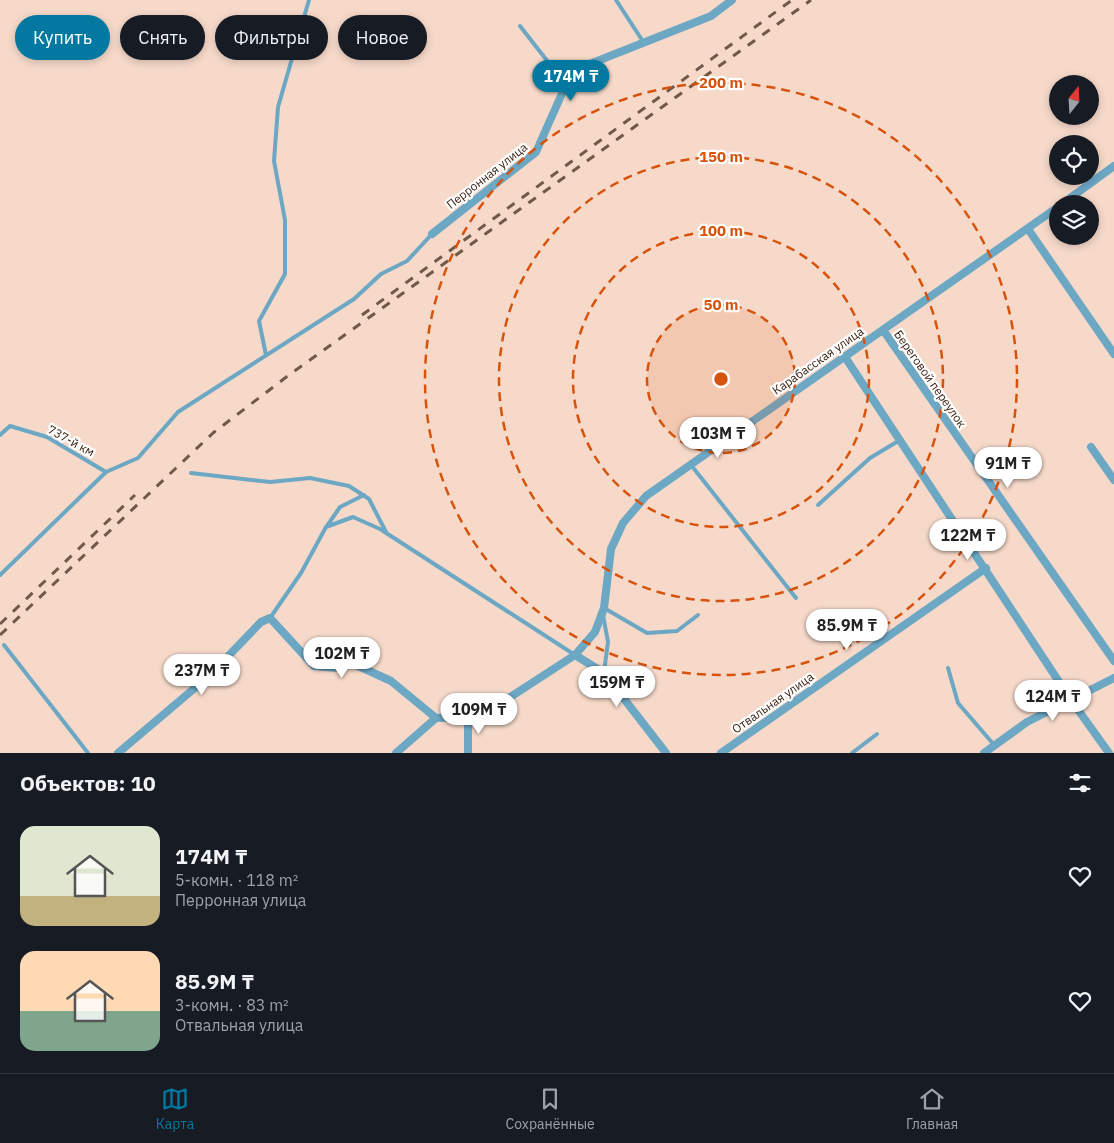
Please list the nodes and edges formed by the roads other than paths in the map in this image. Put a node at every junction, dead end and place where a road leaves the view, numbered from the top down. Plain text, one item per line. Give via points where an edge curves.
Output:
1 (309, 0) edge
2 (616, 0) edge
3 (732, 0) edge
4 (520, 26) dead end
5 (644, 43) junction
6 (566, 85) junction
7 (1114, 166) edge
8 (1074, 195) edge
9 (1049, 214) edge
10 (1028, 229) junction
11 (432, 234) joint
12 (883, 330) junction
13 (1114, 354) edge
14 (266, 355) junction
15 (845, 357) junction
16 (0, 435) edge
17 (900, 440) junction
18 (1090, 447) dead end
19 (691, 464) junction
20 (106, 472) junction
21 (191, 473) dead end
22 (1114, 480) edge
23 (364, 495) junction
24 (818, 505) dead end
25 (326, 527) junction
26 (386, 532) junction
27 (986, 568) junction
28 (0, 575) edge
29 (796, 598) dead end
30 (603, 610) junction
31 (698, 614) dead end
32 (270, 618) junction
33 (4, 645) dead end
34 (575, 655) junction
35 (1114, 661) edge
36 (948, 668) dead end
37 (604, 673) junction
38 (1114, 678) edge
39 (1070, 700) junction
40 (468, 717) junction
41 (436, 718) junction
42 (877, 734) dead end
43 (994, 746) junction
44 (88, 753) edge
45 (118, 753) edge
46 (396, 753) edge
47 (468, 753) edge
48 (666, 753) edge
49 (721, 753) edge
50 (852, 753) edge
51 (984, 753) edge
52 (1109, 753) edge

1 - 14 lane via 278,107 274,161 285,220 285,274 259,321
2 - 5 lane
3 - 5 street, Перронная улица via 712,16
4 - 6 lane
5 - 6 street, Перронная улица via 572,71
6 - 11 street, Перронная улица via 536,152
7 - 8 street
9 - 10 street, Карабасская улица
10 - 12 street, Карабасская улица
10 - 13 street
11 - 14 lane via 407,261 382,274 354,299
12 - 15 street, Карабасская улица
12 - 35 street, Береговой переулок
14 - 20 lane via 178,412 138,458
15 - 17 street
15 - 19 street, Карабасская улица
16 - 20 lane, 737-й км via 10,426 47,437
17 - 24 lane via 870,458
17 - 27 street
18 - 22 street
19 - 29 lane
19 - 30 street, Карабасская улица via 646,496 623,523 611,550
20 - 28 lane
21 - 23 lane via 270,482 310,478 349,486
23 - 25 lane via 340,507
23 - 26 lane
25 - 26 lane via 353,517
25 - 32 lane
26 - 34 lane
27 - 39 street
27 - 49 street, Отвальная улица
30 - 31 lane via 647,633 678,631
30 - 34 street, Карабасская улица via 595,632
30 - 37 lane via 608,642
32 - 41 street via 314,666 338,668 352,663 391,681
32 - 45 street via 261,622 209,676
33 - 44 lane
34 - 37 street
34 - 40 street, Карабасская улица via 492,709
36 - 43 lane via 958,703
37 - 48 street
38 - 39 street
39 - 43 street via 1027,722
39 - 52 street
40 - 41 street, Карабасская улица
40 - 47 street
41 - 46 street
42 - 50 lane
43 - 51 street

